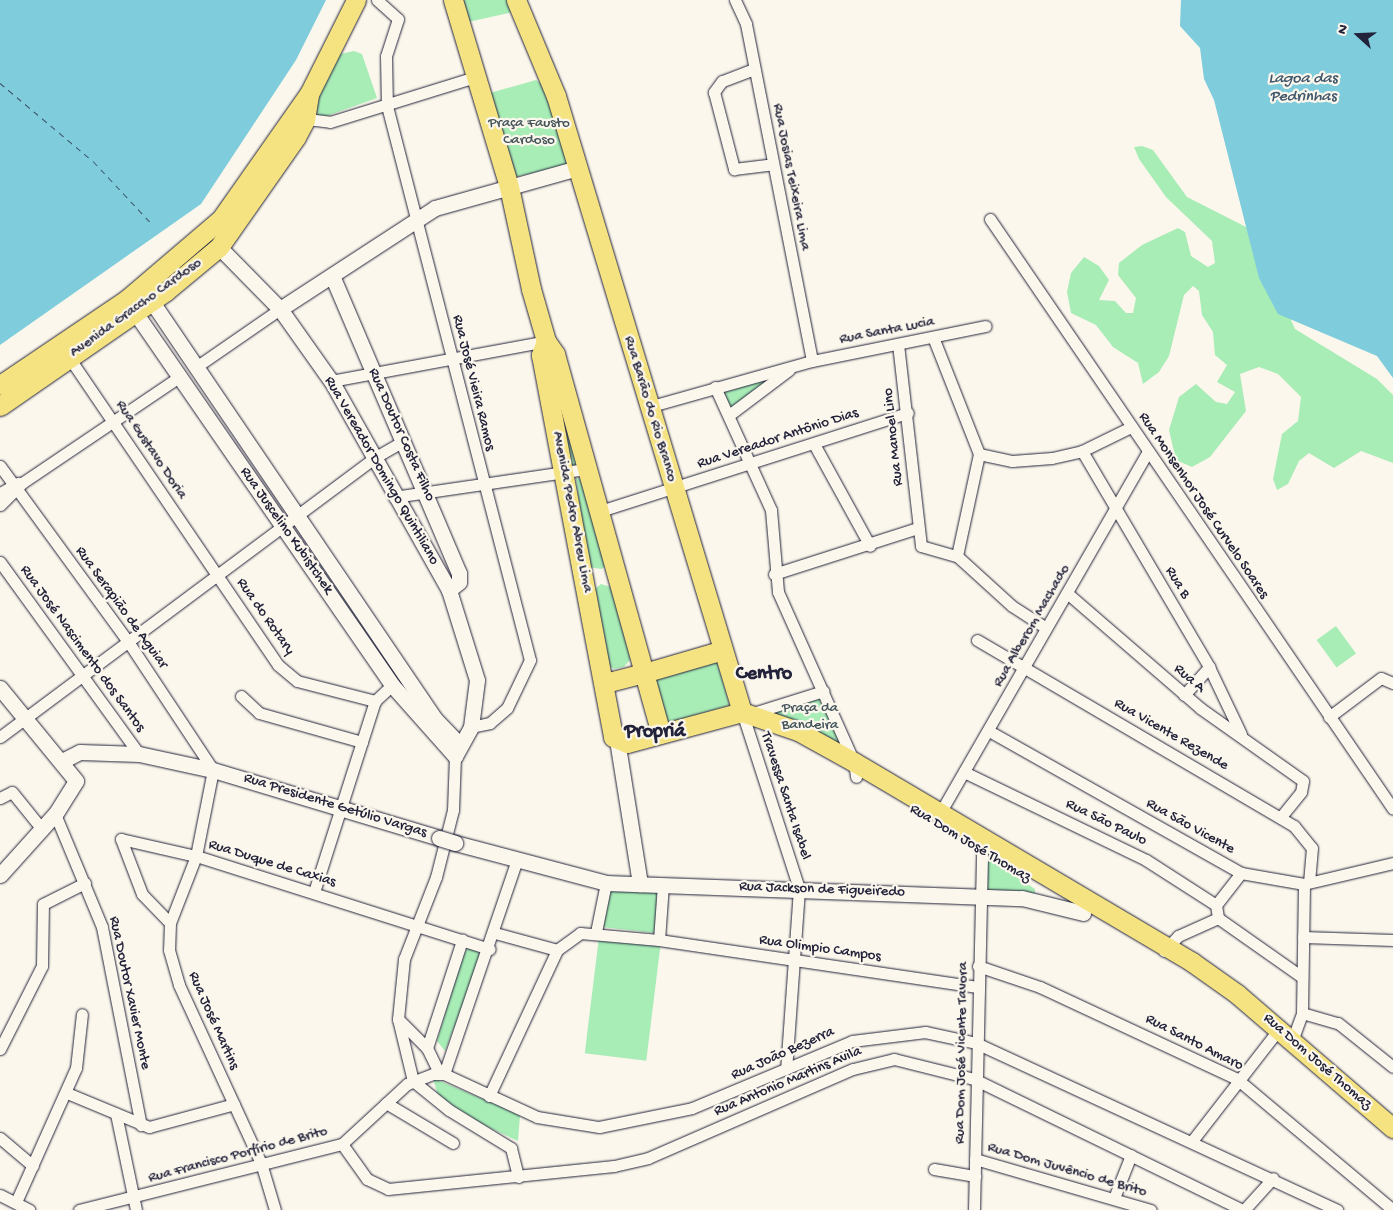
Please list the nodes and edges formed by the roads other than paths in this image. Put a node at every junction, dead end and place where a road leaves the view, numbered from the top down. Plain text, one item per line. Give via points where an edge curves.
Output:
1 (356, 0) edge
2 (377, 0) edge
3 (453, 0) edge
4 (516, 0) edge
5 (735, 0) edge
6 (754, 69) junction
7 (475, 78) junction
8 (387, 106) junction
9 (298, 118) junction
10 (773, 164) junction
11 (577, 168) junction
12 (510, 187) junction
13 (990, 219) dead end
14 (417, 221) junction
15 (219, 247) junction
16 (333, 278) junction
17 (138, 300) junction
18 (280, 309) junction
19 (986, 326) dead end
20 (933, 337) junction
21 (546, 341) junction
22 (898, 344) junction
23 (183, 349) junction
24 (64, 350) junction
25 (450, 356) junction
26 (168, 361) junction
27 (812, 361) junction
28 (794, 366) junction
29 (196, 368) junction
30 (375, 374) junction
31 (179, 377) junction
32 (331, 381) junction
33 (0, 384) edge
34 (715, 387) junction
35 (0, 406) edge
36 (648, 407) junction
37 (908, 412) junction
38 (729, 416) junction
39 (114, 421) junction
40 (1131, 427) junction
41 (404, 441) junction
42 (814, 444) junction
43 (1082, 451) junction
44 (1148, 452) junction
45 (979, 454) junction
46 (374, 458) junction
47 (752, 464) junction
48 (0, 466) edge
49 (587, 469) junction
50 (564, 472) junction
51 (483, 485) junction
52 (17, 486) junction
53 (674, 487) junction
54 (427, 492) junction
55 (0, 493) edge
56 (394, 497) junction
57 (0, 505) edge
58 (1116, 510) junction
59 (600, 511) junction
60 (297, 515) junction
61 (283, 526) junction
62 (917, 528) junction
63 (870, 546) junction
64 (957, 556) junction
65 (0, 562) edge
66 (217, 574) junction
67 (617, 574) junction
68 (774, 574) junction
69 (585, 581) junction
70 (449, 590) junction
71 (1067, 594) junction
72 (1046, 628) junction
73 (127, 640) junction
74 (977, 640) dead end
75 (723, 650) junction
76 (1025, 667) junction
77 (1209, 667) junction
78 (82, 673) junction
79 (644, 674) junction
80 (1390, 680) edge
81 (604, 683) junction
82 (392, 685) junction
83 (0, 688) edge
84 (824, 691) junction
85 (1184, 695) junction
86 (241, 696) dead end
87 (376, 701) junction
88 (745, 713) junction
89 (1329, 717) junction
90 (26, 719) junction
91 (430, 723) junction
92 (471, 727) junction
93 (989, 731) junction
94 (661, 734) junction
95 (1241, 734) junction
96 (0, 737) edge
97 (617, 740) junction
98 (362, 742) junction
99 (457, 750) junction
100 (139, 754) junction
101 (62, 762) junction
102 (855, 769) junction
103 (213, 770) junction
104 (964, 772) junction
105 (0, 798) edge
106 (342, 807) junction
107 (1393, 809) edge
108 (940, 813) junction
109 (55, 814) junction
110 (1281, 817) junction
111 (41, 828) junction
112 (446, 841) junction
113 (983, 845) junction
114 (196, 856) junction
115 (518, 860) junction
116 (1393, 862) edge
117 (1241, 873) junction
118 (0, 875) edge
119 (85, 883) junction
120 (606, 883) junction
121 (1307, 883) junction
122 (640, 884) junction
123 (664, 884) junction
124 (1047, 884) junction
125 (799, 889) junction
126 (314, 892) junction
127 (980, 897) junction
128 (1216, 905) junction
129 (1083, 913) junction
130 (1218, 918) junction
131 (170, 923) junction
132 (416, 925) junction
133 (596, 932) junction
134 (495, 933) junction
135 (1303, 937) junction
136 (462, 940) junction
137 (659, 940) junction
138 (1393, 940) edge
139 (1165, 948) junction
140 (490, 949) junction
141 (557, 950) junction
142 (796, 960) junction
143 (978, 966) junction
144 (1302, 977) junction
145 (978, 987) junction
146 (1302, 1013) junction
147 (82, 1014) dead end
148 (398, 1019) junction
149 (1285, 1035) junction
150 (976, 1043) junction
151 (427, 1048) junction
152 (0, 1049) edge
153 (1393, 1067) edge
154 (786, 1069) junction
155 (442, 1073) junction
156 (974, 1079) junction
157 (1237, 1079) junction
158 (413, 1081) junction
159 (67, 1093) junction
160 (489, 1096) junction
161 (386, 1103) junction
162 (234, 1104) junction
163 (116, 1114) junction
164 (141, 1125) junction
165 (1393, 1128) edge
166 (0, 1138) edge
167 (1192, 1141) junction
168 (453, 1143) dead end
169 (342, 1144) junction
170 (1132, 1155) junction
171 (975, 1159) junction
172 (260, 1163) junction
173 (32, 1166) junction
174 (934, 1169) dead end
175 (975, 1176) junction
176 (518, 1177) junction
177 (1273, 1178) junction
178 (0, 1195) edge
179 (134, 1198) junction
180 (1114, 1198) junction
181 (16, 1202) junction
182 (29, 1210) edge
183 (79, 1210) edge
184 (136, 1210) edge
185 (275, 1210) edge
186 (974, 1210) edge
187 (1151, 1210) edge
188 (1243, 1210) edge
189 (1336, 1210) edge
190 (1393, 1210) edge

1 - 9 main road
2 - 8 street, Rua José Vieira Ramos via 398,19 386,56
3 - 7 main road
4 - 11 main road via 556,96
5 - 6 street, Rua Josias Teixeira Lima via 746,24
6 - 10 street, Rua Josias Teixeira Lima
6 - 10 street via 715,88 731,166 737,170
7 - 8 street
7 - 12 main road
8 - 9 street via 324,123
8 - 14 street, Rua José Vieira Ramos
9 - 15 main road, Avenida Graccho Cardoso via 263,190
9 - 17 main road, Avenida Graccho Cardoso via 221,220
10 - 27 street, Rua Josias Teixeira Lima
11 - 12 street
11 - 36 main road, Rua Barão do Rio Branco
12 - 14 street via 448,202
12 - 21 main road, Avenida Pedro Abreu Lima
13 - 40 street, Rua Monsenhor José Curvelo Soares
14 - 16 street
14 - 25 street, Rua José Vieira Ramos
15 - 17 main road, Avenida Graccho Cardoso
15 - 18 street, Rua Vereador Domingo Quintiliano
16 - 18 street
16 - 30 street, Rua Doutor Costa Filho
17 - 23 street, Rua Juscelino Kubistchek
17 - 24 main road, Avenida Graccho Cardoso
17 - 26 street, Rua Juscelino Kubistchek
18 - 29 street
18 - 32 street, Rua Vereador Domingo Quintiliano
19 - 20 street, Rua Santa Lucia
20 - 22 street, Rua Santa Lucia
20 - 45 street
21 - 25 street
21 - 49 main road, Avenida Pedro Abreu Lima via 555,354
21 - 50 main road, Avenida Pedro Abreu Lima via 541,355
22 - 27 street, Rua Santa Lucia
22 - 37 street, Rua Manoel Lino
23 - 26 street
23 - 29 street, Rua Juscelino Kubistchek
24 - 33 main road, Avenida Graccho Cardoso
24 - 35 main road, Avenida Graccho Cardoso
24 - 39 street, Rua Gustavo Doria
25 - 30 street
25 - 51 street, Rua José Vieira Ramos
26 - 31 street, Rua Juscelino Kubistchek
27 - 28 street, Rua Santa Lucia
28 - 34 street, Rua Santa Lucia
28 - 38 street
29 - 60 street, Rua Juscelino Kubistchek
30 - 32 street
30 - 41 street, Rua Doutor Costa Filho
31 - 39 street
31 - 61 street, Rua Juscelino Kubistchek
32 - 46 street, Rua Vereador Domingo Quintiliano
34 - 36 street, Rua Santa Lucia
34 - 38 street
36 - 53 main road, Rua Barão do Rio Branco
37 - 42 street, Rua Vereador Antônio Dias
37 - 62 street, Rua Manoel Lino
38 - 47 street
39 - 52 street
39 - 66 street, Rua Gustavo Doria
40 - 43 street
40 - 44 street, Rua Monsenhor José Curvelo Soares
41 - 46 street
41 - 54 street, Rua Doutor Costa Filho
42 - 47 street, Rua Vereador Antônio Dias
42 - 63 street
43 - 45 street via 1026,461
43 - 58 street, Rua B
44 - 58 street, Rua Alberom Machado
44 - 89 street, Rua Monsenhor José Curvelo Soares
45 - 64 street
46 - 56 street, Rua Vereador Domingo Quintiliano
46 - 60 street
47 - 53 street, Rua Vereador Antônio Dias
47 - 68 street via 771,510
48 - 52 street, Rua Serapião de Aguiar
49 - 50 street
49 - 59 main road, Avenida Pedro Abreu Lima
50 - 51 street
50 - 69 main road, Avenida Pedro Abreu Lima
51 - 54 street
51 - 92 street, Rua José Vieira Ramos via 530,665 500,716
52 - 55 street
52 - 57 street
52 - 73 street, Rua Serapião de Aguiar
53 - 59 street, Rua Vereador Antônio Dias
53 - 75 main road, Rua Barão do Rio Branco
54 - 56 street
54 - 70 street, Rua Doutor Costa Filho via 459,573 459,582
56 - 70 street, Rua Vereador Domingo Quintiliano
58 - 71 street, Rua Alberom Machado
58 - 77 street, Rua B
59 - 67 main road, Avenida Pedro Abreu Lima
60 - 61 street
60 - 91 street, Rua Juscelino Kubistchek
61 - 66 street
61 - 82 street, Rua Juscelino Kubistchek
62 - 63 street
62 - 64 street via 923,548
63 - 68 street
64 - 72 street via 1007,602
65 - 78 street, Rua José Nascimento dos Santos
66 - 73 street
66 - 87 street, Rua do Rotary via 289,674 312,686
67 - 69 main road
67 - 79 main road, Avenida Pedro Abreu Lima
68 - 84 street via 784,608
69 - 81 main road, Avenida Pedro Abreu Lima
70 - 92 street, Rua Vereador Domingo Quintiliano via 476,671
71 - 72 street, Rua Alberom Machado
71 - 85 street, Rua A
72 - 76 street, Rua Alberom Machado
73 - 78 street
73 - 103 street, Rua Serapião de Aguiar
74 - 76 street, Rua Vicente Rezende
75 - 79 main road
75 - 88 main road, Rua Barão do Rio Branco
76 - 93 street, Rua Alberom Machado
76 - 110 street, Rua Vicente Rezende
77 - 85 street
77 - 95 street, Rua B
78 - 90 street
78 - 100 street, Rua José Nascimento dos Santos
79 - 81 main road
79 - 94 main road, Avenida Pedro Abreu Lima
80 - 89 street
81 - 97 main road, Avenida Pedro Abreu Lima via 610,731
82 - 87 street
82 - 91 street, Rua Juscelino Kubistchek
83 - 90 street
84 - 88 street
84 - 102 street
85 - 95 street, Rua A
86 - 98 street via 259,713
87 - 98 street
88 - 94 main road
88 - 102 main road via 798,732
88 - 125 street, Travessa Santa Isabel
89 - 107 street, Rua Monsenhor José Curvelo Soares
90 - 96 street
90 - 101 street
91 - 99 street, Rua Juscelino Kubistchek
92 - 99 street
93 - 104 street, Rua Alberom Machado
93 - 117 street, Rua São Vicente
94 - 97 main road via 626,743
95 - 110 street, Rua A via 1299,778 1304,788
97 - 122 street
98 - 106 street
99 - 112 street via 456,790
100 - 101 street, Rua Presidente Getúlio Vargas via 80,752
100 - 103 street, Rua Presidente Getúlio Vargas
101 - 109 street via 74,778 74,790
102 - 108 main road, Rua Dom José Thomaz
102 - 113 main road, Rua Dom José Thomaz
103 - 106 street, Rua Presidente Getúlio Vargas
103 - 114 street, Rua José Martins
104 - 108 street, Rua Alberom Machado
104 - 128 street, Rua São Paulo via 1146,860
105 - 111 street via 12,792
106 - 112 street, Rua Presidente Getúlio Vargas
106 - 126 street
108 - 113 main road, Rua Dom José Thomaz
109 - 111 street
109 - 119 street, Rua Doutor Xavier Monte
110 - 121 street, Rua Vicente Rezende via 1310,841
111 - 118 street
112 - 115 street, Rua Presidente Getúlio Vargas
112 - 132 street via 426,905
113 - 124 main road
113 - 127 street, Rua Dom José Vicente Tavora
114 - 126 street, Rua Duque de Caxias
114 - 131 street, Rua José Martins
114 - 131 street, Rua Duque de Caxias via 136,840 119,841 142,894
115 - 120 street, Rua Presidente Getúlio Vargas
115 - 134 street
116 - 121 street, Rua São Vicente
117 - 121 street, Rua São Vicente
117 - 128 street
119 - 152 street via 43,904 42,966
119 - 164 street, Rua Doutor Xavier Monte via 102,927
120 - 122 street, Rua Presidente Getúlio Vargas
120 - 133 street
121 - 135 street
122 - 123 street, Rua Jackson de Figueiredo
123 - 125 street, Rua Jackson de Figueiredo
123 - 137 street
124 - 129 main road, Rua Dom José Thomaz
124 - 139 main road
125 - 127 street, Rua Jackson de Figueiredo
125 - 142 street
126 - 132 street, Rua Duque de Caxias
127 - 129 street, Rua Jackson de Figueiredo via 1044,901
127 - 143 street, Rua Dom José Vicente Tavora
128 - 130 street
129 - 139 main road, Rua Dom José Thomaz
130 - 139 street via 1178,936
130 - 144 street
131 - 162 street, Rua José Martins via 168,935 176,977
132 - 136 street, Rua Duque de Caxias
132 - 148 street via 401,975
133 - 137 street, Rua Olimpio Campos
133 - 141 street, Rua Olimpio Campos via 570,936
134 - 140 street
134 - 141 street
135 - 138 street
135 - 144 street
136 - 140 street, Rua Duque de Caxias
136 - 151 street
137 - 142 street, Rua Olimpio Campos
139 - 149 main road, Rua Dom José Thomaz via 1192,962
140 - 155 street
141 - 160 street
142 - 145 street, Rua Olimpio Campos
142 - 154 street
143 - 145 street, Rua Dom José Vicente Tavora
143 - 157 street, Rua Santo Amaro via 1040,987
144 - 146 street
145 - 150 street, Rua Dom José Vicente Tavora
146 - 149 street
146 - 153 street via 1338,1023
147 - 159 street via 81,1044
148 - 151 street
148 - 158 street
149 - 157 street
149 - 165 main road, Rua Dom José Thomaz
150 - 154 street, Rua João Bezerra via 925,1032 883,1035 823,1050
150 - 156 street, Rua Dom José Vicente Tavora
150 - 167 street, Rua João Bezerra
151 - 155 street
154 - 160 street, Rua João Bezerra via 692,1108 600,1127 551,1121
155 - 158 street
155 - 160 street, Rua João Bezerra
156 - 170 street, Rua Antonio Martins Avila
156 - 171 street, Rua Dom José Vicente Tavora
156 - 176 street, Rua Antonio Martins Avila via 908,1061 878,1062 637,1162
157 - 167 street
157 - 190 street, Rua Santo Amaro
158 - 161 street, Rua Francisco Porfírio de Brito
158 - 176 street via 449,1110 511,1148
159 - 163 street
159 - 173 street
161 - 168 street
161 - 169 street, Rua Francisco Porfírio de Brito
162 - 164 street via 163,1125
162 - 172 street, Rua José Martins
163 - 164 street
163 - 179 street
166 - 173 street
167 - 177 street, Rua João Bezerra
169 - 172 street, Rua Francisco Porfírio de Brito
169 - 176 street, Rua Antonio Martins Avila via 367,1179 388,1189
170 - 180 street
170 - 188 street, Rua Antonio Martins Avila
171 - 175 street, Rua Dom José Vicente Tavora
171 - 180 street, Rua Dom Juvêncio de Brito
172 - 179 street, Rua Francisco Porfírio de Brito
172 - 185 street, Rua José Martins
173 - 181 street
174 - 175 street
175 - 186 street, Rua Dom José Vicente Tavora
177 - 188 street
177 - 189 street, Rua João Bezerra
178 - 181 street
179 - 183 street, Rua Francisco Porfírio de Brito
179 - 184 street
180 - 187 street, Rua Dom Juvêncio de Brito
181 - 182 street

